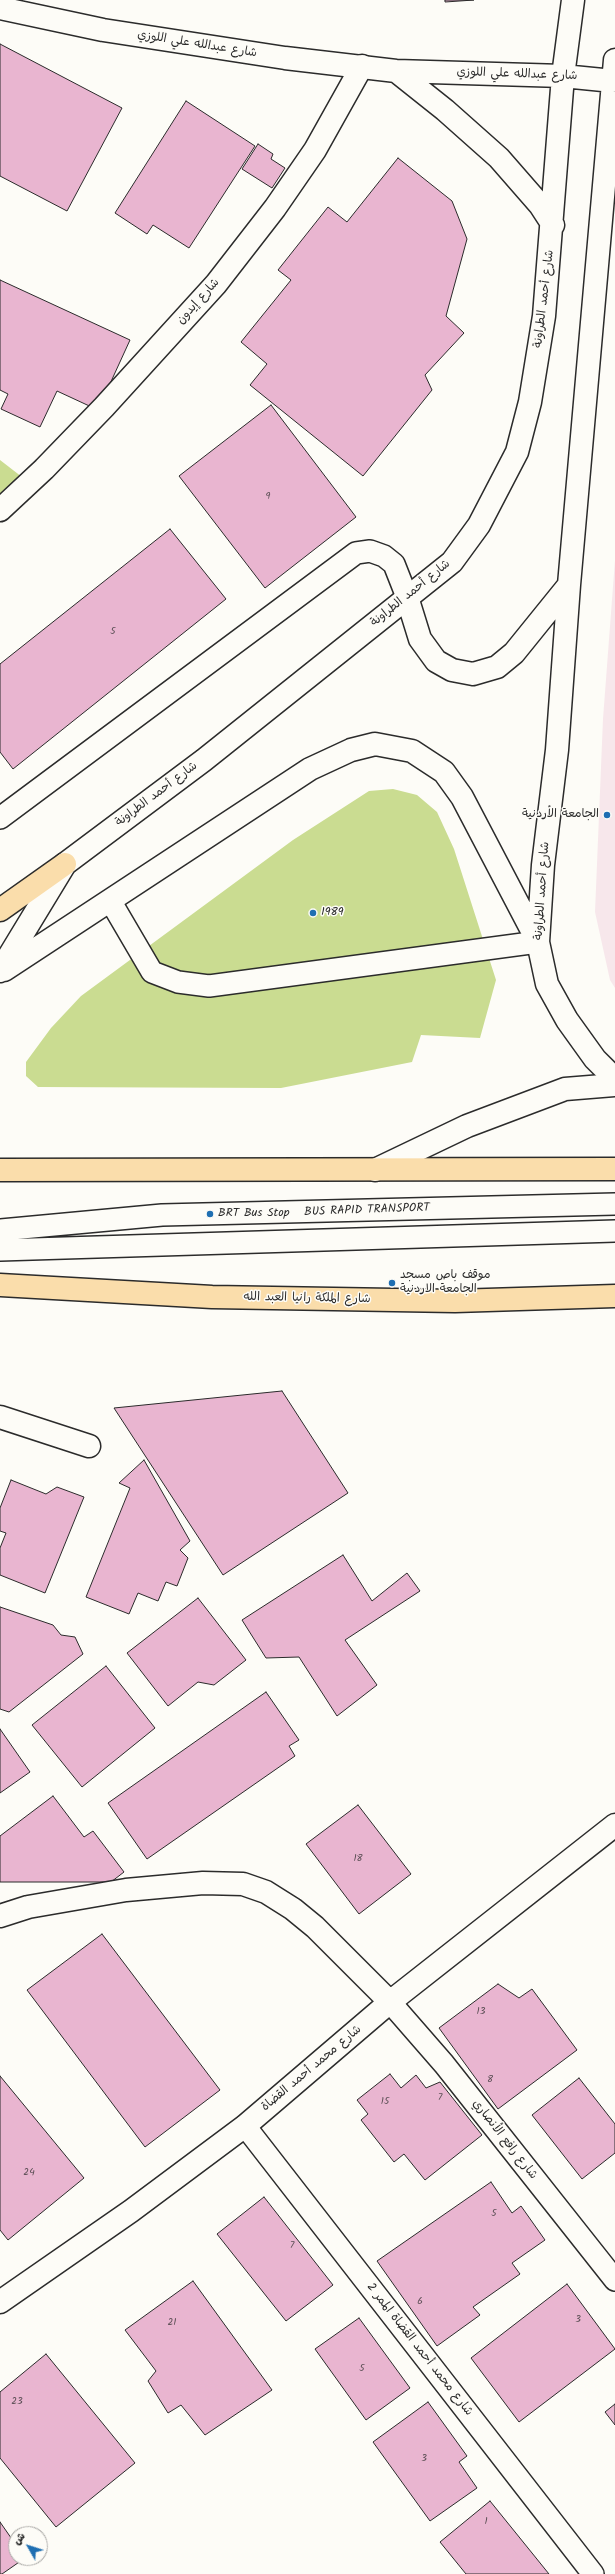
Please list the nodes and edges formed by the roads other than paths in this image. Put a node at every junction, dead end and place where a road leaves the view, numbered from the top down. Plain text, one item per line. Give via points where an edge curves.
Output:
1 (573, 0) edge
2 (0, 8) edge
3 (362, 66) junction
4 (614, 70) edge
5 (396, 71) junction
6 (563, 76) junction
7 (553, 225) junction
8 (0, 510) edge
9 (568, 585) junction
10 (408, 597) junction
11 (0, 818) edge
12 (65, 864) junction
13 (111, 902) junction
14 (0, 910) edge
15 (538, 942) junction
16 (0, 972) edge
17 (615, 1079) edge
18 (615, 1085) edge
19 (615, 1169) edge
20 (0, 1170) edge
21 (375, 1170) junction
22 (615, 1204) edge
23 (0, 1230) edge
24 (615, 1231) edge
25 (0, 1250) edge
26 (0, 1285) edge
27 (615, 1296) edge
28 (0, 1417) edge
29 (89, 1446) dead end
30 (615, 1825) edge
31 (0, 1916) edge
32 (390, 2002) junction
33 (245, 2126) junction
34 (615, 2280) edge
35 (0, 2302) edge
36 (593, 2574) edge

1 - 6 street, شارع أحمد الطراونة
2 - 3 street, شارع عبدالله علي اللوزي via 103,30 226,50
3 - 5 street, شارع عبدالله علي اللوزي
3 - 8 street, شارع إيدون via 315,150 275,208 216,284 98,413
4 - 6 street, شارع عبدالله علي اللوزي
4 - 9 street, شارع أحمد الطراونة
5 - 6 street, شارع عبدالله علي اللوزي
5 - 7 street via 499,158 536,200
6 - 7 street, شارع أحمد الطراونة
7 - 10 street, شارع أحمد الطراونة via 544,316 530,402 517,452 479,525 452,562
9 - 10 street via 514,653 497,667 473,674 452,670 436,661 420,639
9 - 15 street, شارع أحمد الطراونة via 558,750 543,865
10 - 11 lane via 394,564 384,556 370,551 356,553
10 - 12 street, شارع أحمد الطراونة via 204,760
12 - 14 main road
12 - 16 street, شارع أحمد الطراونة
13 - 15 lane via 152,972 178,982 209,986
13 - 15 street via 227,822 310,769 350,750 375,744 412,751 444,772 462,797
13 - 16 street
15 - 17 street, شارع أحمد الطراونة via 548,984 567,1020 595,1059
18 - 21 street via 565,1089 467,1126
19 - 21 main road
20 - 21 main road
22 - 23 lane, BUS RAPID TRANSPORT via 162,1215
24 - 25 lane
26 - 27 main road, شارع الملكة رانيا العبد الله via 212,1297 455,1302
28 - 29 street
30 - 32 street, شارع محمد أحمد القضاة
31 - 32 street via 36,1905 126,1890 203,1883 243,1884 266,1892 293,1909 343,1954
32 - 33 street, شارع محمد أحمد القضاة
32 - 34 lane, شارع رافع الأنصاري via 444,2064
33 - 35 street, شارع محمد أحمد القضاة via 131,2211
33 - 36 lane, شارع محمد أحمد القضاة الممر 2

